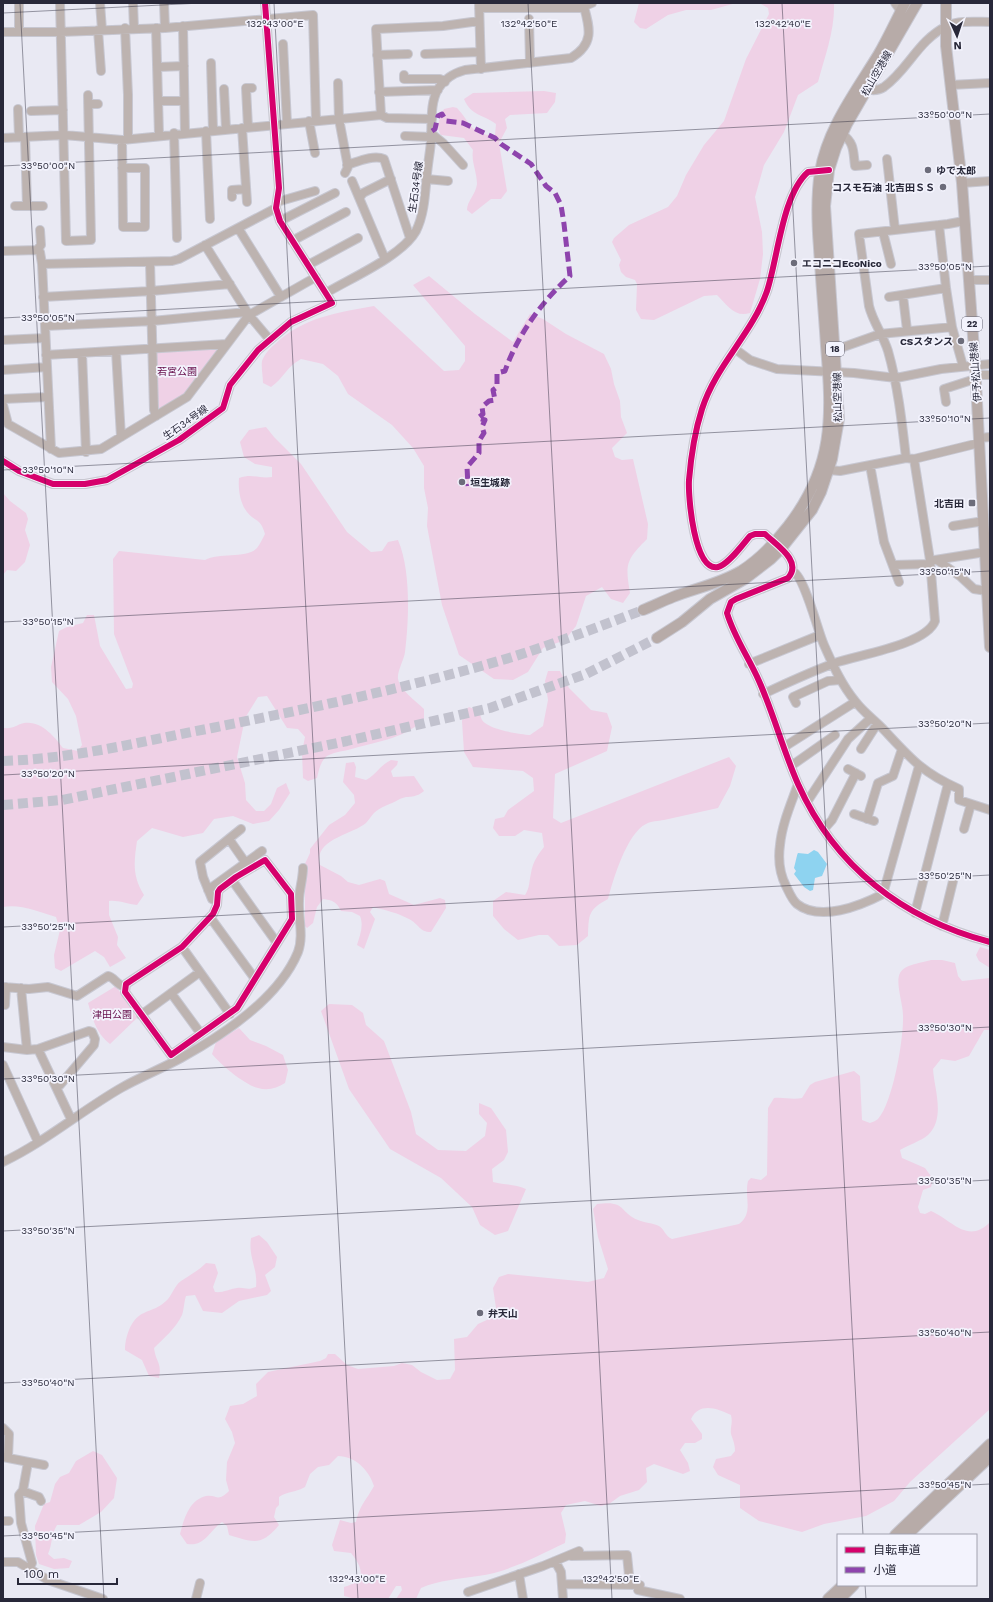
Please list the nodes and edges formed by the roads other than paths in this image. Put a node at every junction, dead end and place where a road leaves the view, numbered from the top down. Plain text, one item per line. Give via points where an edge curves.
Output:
1 (19, 3) edge
2 (60, 3) edge
3 (100, 3) edge
4 (133, 3) edge
5 (164, 3) edge
6 (265, 3) edge
7 (592, 3) edge
8 (917, 3) edge
9 (946, 3) edge
10 (479, 5) edge
11 (584, 5) edge
12 (900, 6) edge
13 (266, 18) junction
14 (529, 19) dead end
15 (479, 21) junction
16 (990, 22) edge
17 (183, 26) junction
18 (946, 26) junction
19 (125, 28) junction
20 (134, 28) junction
21 (156, 28) junction
22 (165, 28) junction
23 (100, 30) junction
24 (3, 32) edge
25 (19, 32) junction
26 (60, 32) junction
27 (284, 44) dead end
28 (480, 52) junction
29 (408, 54) dead end
30 (425, 54) dead end
31 (377, 55) junction
32 (211, 63) dead end
33 (530, 63) junction
34 (184, 66) junction
35 (158, 67) junction
36 (481, 68) junction
37 (101, 71) dead end
38 (404, 75) dead end
39 (444, 82) junction
40 (338, 83) dead end
41 (990, 83) edge
42 (950, 85) junction
43 (252, 88) dead end
44 (224, 89) dead end
45 (866, 89) junction
46 (438, 90) junction
47 (379, 92) junction
48 (88, 95) dead end
49 (159, 100) junction
50 (184, 101) junction
51 (89, 104) junction
52 (98, 104) dead end
53 (18, 109) dead end
54 (63, 110) junction
55 (31, 111) dead end
56 (380, 115) junction
57 (339, 119) junction
58 (432, 119) junction
59 (313, 121) junction
60 (287, 123) junction
61 (274, 124) junction
62 (245, 127) junction
63 (226, 129) junction
64 (210, 131) junction
65 (185, 133) junction
66 (174, 134) junction
67 (842, 134) junction
68 (64, 135) junction
69 (159, 135) junction
70 (405, 136) dead end
71 (432, 136) junction
72 (22, 137) junction
73 (3, 138) edge
74 (90, 138) junction
75 (125, 139) junction
76 (315, 153) dead end
77 (888, 159) dead end
78 (348, 164) junction
79 (463, 165) dead end
80 (868, 165) dead end
81 (122, 168) junction
82 (824, 170) junction
83 (344, 173) dead end
84 (391, 179) junction
85 (426, 179) junction
86 (448, 181) dead end
87 (990, 181) edge
88 (352, 182) dead end
89 (962, 183) junction
90 (246, 189) junction
91 (315, 191) dead end
92 (335, 193) dead end
93 (232, 197) dead end
94 (360, 197) junction
95 (247, 202) dead end
96 (276, 205) junction
97 (15, 206) dead end
98 (27, 206) junction
99 (43, 206) dead end
100 (346, 212) dead end
101 (210, 219) dead end
102 (280, 221) junction
103 (964, 221) junction
104 (939, 225) junction
105 (238, 228) junction
106 (40, 230) dead end
107 (895, 230) junction
108 (883, 232) junction
109 (177, 238) dead end
110 (358, 238) dead end
111 (410, 238) junction
112 (292, 241) junction
113 (205, 245) junction
114 (38, 250) junction
115 (3, 251) edge
116 (385, 258) junction
117 (150, 262) junction
118 (42, 264) junction
119 (891, 264) dead end
120 (308, 265) junction
121 (316, 277) junction
122 (968, 280) junction
123 (990, 280) edge
124 (230, 284) junction
125 (946, 288) junction
126 (151, 291) junction
127 (326, 293) junction
128 (44, 296) junction
129 (903, 296) junction
130 (281, 297) junction
131 (889, 298) dead end
132 (248, 314) junction
133 (152, 321) junction
134 (45, 326) junction
135 (952, 327) junction
136 (907, 330) junction
137 (880, 334) junction
138 (45, 338) junction
139 (3, 340) edge
140 (270, 340) junction
141 (227, 344) junction
142 (153, 349) junction
143 (735, 349) junction
144 (835, 350) junction
145 (116, 351) junction
146 (82, 353) junction
147 (46, 355) junction
148 (974, 364) junction
149 (990, 364) edge
150 (963, 366) junction
151 (47, 367) junction
152 (3, 370) edge
153 (833, 372) junction
154 (990, 375) edge
155 (893, 377) junction
156 (975, 377) junction
157 (48, 397) junction
158 (3, 399) edge
159 (946, 402) dead end
160 (3, 405) edge
161 (156, 416) junction
162 (121, 437) junction
163 (990, 437) edge
164 (979, 440) junction
165 (51, 449) junction
166 (86, 452) junction
167 (910, 459) junction
168 (3, 461) edge
169 (870, 466) junction
170 (829, 470) junction
171 (986, 490) edge
172 (984, 521) junction
173 (953, 526) dead end
174 (778, 546) junction
175 (985, 552) junction
176 (932, 562) junction
177 (893, 565) junction
178 (792, 571) junction
179 (899, 582) dead end
180 (988, 587) edge
181 (643, 610) tunnel mouth
182 (820, 634) junction
183 (657, 638) tunnel mouth
184 (990, 646) edge
185 (749, 664) junction
186 (832, 664) junction
187 (840, 680) junction
188 (764, 694) junction
189 (796, 702) dead end
190 (855, 702) junction
191 (871, 718) junction
192 (878, 724) junction
193 (835, 735) dead end
194 (784, 747) junction
195 (861, 749) dead end
196 (902, 749) junction
197 (791, 766) junction
198 (919, 766) junction
199 (848, 769) dead end
200 (798, 784) junction
201 (948, 784) junction
202 (807, 802) junction
203 (971, 804) junction
204 (990, 810) edge
205 (854, 814) dead end
206 (990, 815) edge
207 (241, 828) dead end
208 (824, 829) junction
209 (964, 829) dead end
210 (229, 839) junction
211 (262, 851) dead end
212 (245, 862) junction
213 (303, 868) dead end
214 (954, 877) dead end
215 (232, 880) junction
216 (208, 890) junction
217 (883, 894) junction
218 (217, 901) junction
219 (916, 913) junction
220 (210, 917) junction
221 (942, 926) junction
222 (990, 942) edge
223 (277, 943) junction
224 (182, 947) junction
225 (200, 972) junction
226 (255, 979) junction
227 (4, 987) edge
228 (124, 987) junction
229 (21, 988) junction
230 (171, 993) junction
231 (5, 1005) dead end
232 (230, 1014) junction
233 (142, 1015) junction
234 (201, 1034) junction
235 (3, 1047) edge
236 (38, 1049) junction
237 (26, 1050) junction
238 (171, 1059) junction
239 (3, 1065) edge
240 (56, 1087) junction
241 (71, 1119) junction
242 (38, 1142) junction
243 (4, 1159) edge
244 (3, 1428) edge
245 (990, 1444) edge
246 (6, 1457) edge
247 (990, 1457) edge
248 (28, 1462) junction
249 (44, 1465) dead end
250 (23, 1490) junction
251 (41, 1501) dead end
252 (896, 1534) edge
253 (908, 1534) edge
254 (579, 1551) dead end
255 (565, 1556) junction
256 (556, 1561) junction
257 (3, 1562) edge
258 (30, 1569) junction
259 (519, 1574) junction
260 (200, 1583) dead end
261 (562, 1584) junction
262 (630, 1585) junction
263 (639, 1585) junction
264 (842, 1586) edge
265 (853, 1586) edge
266 (74, 1590) junction
267 (468, 1592) dead end
268 (75, 1599) edge
269 (103, 1599) edge
270 (196, 1599) edge
271 (523, 1599) edge
272 (562, 1599) edge
273 (636, 1599) edge
274 (680, 1599) edge
275 (828, 1599) edge
276 (840, 1599) edge

1 - 25 street
2 - 26 street
3 - 23 street
4 - 20 street
5 - 22 street
6 - 13 street
7 - 11 street
8 - 45 main road, 松山空港線 / 18
9 - 18 main road, 伊予松山港線 / 22
10 - 11 street
10 - 15 street
11 - 33 street, 生石34号線 via 590,24 589,32 585,45 577,54 565,59
12 - 82 main road, 松山空港線 / 18 via 879,52 839,120
13 - 17 street
13 - 59 street via 313,15
13 - 61 street
14 - 33 street
15 - 28 street
15 - 31 street via 443,26 376,29
16 - 18 street
17 - 22 street
17 - 34 street
18 - 42 main road, 伊予松山港線 / 22
18 - 45 street via 935,32 883,87 873,91
19 - 20 street
19 - 23 street
19 - 75 street via 128,95
20 - 21 street
21 - 22 street
21 - 35 street
23 - 26 street
23 - 37 street
24 - 25 street
25 - 26 street
26 - 54 street
27 - 60 street
28 - 30 street
28 - 36 street
29 - 31 street
31 - 47 street
32 - 64 street
33 - 36 street, 生石34号線
34 - 35 street
34 - 50 street
35 - 49 street
36 - 39 street, 生石34号線 via 457,72
38 - 39 street via 404,79 440,79
39 - 46 street, 生石34号線
40 - 57 street
41 - 42 street
42 - 89 main road, 伊予松山港線 / 22
43 - 62 street via 246,88
44 - 63 street
45 - 67 main road, 松山空港線 / 18
46 - 47 street
46 - 58 street, 生石34号線
47 - 56 street
48 - 51 street
49 - 50 street
49 - 69 street
50 - 65 street
51 - 52 street
51 - 74 street
53 - 72 street
54 - 55 street
54 - 68 street
56 - 57 street
56 - 58 street via 387,118
57 - 59 street
57 - 78 street
58 - 71 street, 生石34号線
59 - 60 street
59 - 76 street
60 - 61 street
61 - 62 street
61 - 96 street via 279,188
62 - 63 street
62 - 90 street
63 - 64 street
64 - 65 street
64 - 101 street
65 - 66 street
66 - 69 street
66 - 109 street
67 - 80 street via 852,144 855,166
67 - 82 main road, 松山空港線 / 18
68 - 72 street
68 - 74 street
68 - 74 street via 66,241 91,240
69 - 75 street
70 - 71 street
71 - 79 street
71 - 85 street, 生石34号線
72 - 73 street
72 - 98 street
74 - 75 street
75 - 81 street
77 - 107 street
78 - 83 street
78 - 84 street via 381,157 386,162
81 - 81 street via 123,227 145,227 145,168
82 - 143 street via 808,172 799,184 783,225 773,272 759,312
82 - 144 main road, 松山空港線 / 18
82 - 153 main road, 松山空港線 / 18 via 816,212
84 - 94 street via 362,193
84 - 111 street
85 - 86 street
85 - 111 street, 生石34号線 via 422,213
87 - 89 street
88 - 94 street
89 - 103 main road, 伊予松山港線 / 22
90 - 93 street via 232,190
90 - 95 street
91 - 96 street
92 - 102 street
94 - 116 street
96 - 102 street
96 - 105 street
97 - 98 street
98 - 99 street
100 - 112 street
102 - 112 street
103 - 104 street
103 - 122 main road, 伊予松山港線 / 22
104 - 107 street
104 - 125 street
105 - 113 street
105 - 130 street
106 - 114 street via 41,245
107 - 108 street
108 - 119 street
108 - 137 street via 859,234 869,306
110 - 120 street
111 - 116 street, 生石34号線
112 - 120 street
113 - 117 street via 179,259
113 - 124 street
114 - 115 street
114 - 118 street
116 - 127 street, 生石34号線
117 - 118 street
117 - 126 street
118 - 128 street
120 - 121 street
121 - 127 street
121 - 130 street
122 - 123 street
122 - 148 main road, 伊予松山港線 / 22
124 - 126 street
124 - 132 street
125 - 129 street
125 - 135 street
126 - 128 street
126 - 133 street
127 - 140 street, 生石34号線 via 332,303 291,322
128 - 134 street
129 - 131 street
129 - 136 street
130 - 132 street
132 - 133 street
132 - 140 street
132 - 141 street
133 - 134 street
133 - 142 street
134 - 138 street
135 - 136 street
135 - 150 street
136 - 137 street
137 - 144 street
137 - 155 street via 888,352
138 - 139 street
138 - 147 street
140 - 168 street, 生石34号線 via 258,350 230,385 222,408 179,440 107,480 85,484 53,484 19,471
141 - 142 street
141 - 161 street via 187,397
142 - 145 street
142 - 161 street
143 - 153 street via 750,360 770,368
143 - 174 street via 708,393 694,441 689,482 694,530 701,557 706,564 715,568 724,565 750,536 755,534 765,534
144 - 153 main road, 松山空港線 / 18
145 - 146 street
145 - 162 street
146 - 147 street
146 - 166 street
147 - 151 street
148 - 149 street
148 - 150 street
148 - 156 main road, 伊予松山港線 / 22
150 - 155 street
151 - 152 street
151 - 157 street
153 - 155 street
153 - 170 main road, 松山空港線 / 18 via 839,419
153 - 174 main road, 松山空港線 / 18 via 830,423 822,462 807,499
154 - 156 street
155 - 167 street
156 - 159 street via 944,389
156 - 164 main road, 伊予松山港線 / 22
157 - 158 street
157 - 165 street
160 - 165 street via 8,424
161 - 162 street
162 - 166 street via 101,449
163 - 164 street
164 - 167 street
164 - 171 main road, 伊予松山港線 / 22
165 - 166 street via 59,453
167 - 169 street
167 - 176 street
169 - 170 street via 840,472
169 - 177 street via 884,542
170 - 174 main road, 松山空港線 / 18 via 817,501
171 - 172 main road, 伊予松山港線 / 22
172 - 173 street
172 - 175 main road, 伊予松山港線 / 22
174 - 178 street via 791,560
174 - 181 main road, 松山空港線 / 18 via 733,576 707,587 674,596
174 - 183 main road, 松山空港線 / 18 via 745,579 710,599
175 - 176 street
175 - 180 main road, 伊予松山港線 / 22
176 - 177 street
176 - 180 street via 961,577 974,590
176 - 186 street via 934,621 929,630 894,646
177 - 179 street
178 - 182 street via 798,574 805,589
178 - 185 street via 788,578 736,599 728,607 729,619
180 - 184 main road, 伊予松山港線 / 22
182 - 185 street
182 - 186 street
185 - 188 street
186 - 187 street
186 - 188 street
187 - 189 street via 828,682 793,697
187 - 190 street
188 - 194 street
190 - 191 street
190 - 194 street
191 - 192 street
191 - 202 street via 848,739
192 - 195 street
192 - 196 street
193 - 197 street
194 - 197 street
196 - 198 street
196 - 205 street via 893,776 878,783 870,820
197 - 200 street
198 - 201 street via 935,779
198 - 217 street
199 - 208 street via 858,775
200 - 202 street
200 - 217 street via 779,846 782,878 796,904 817,913 856,905
201 - 203 street via 959,789 959,800
201 - 219 street
202 - 208 street
203 - 204 street
203 - 209 street
204 - 206 street
207 - 210 street
208 - 217 street via 857,871
210 - 212 street
210 - 216 street via 200,862
211 - 212 street
212 - 216 street
213 - 238 street via 299,898 301,941 298,952 285,974 265,999 240,1021
214 - 221 street
215 - 218 street via 218,892
215 - 223 street
215 - 223 street via 265,860 287,889 292,898 292,919
216 - 218 street via 212,899
217 - 219 street
218 - 220 street via 216,909
219 - 221 street
220 - 224 street
220 - 226 street
221 - 222 street
223 - 226 street
224 - 225 street
224 - 228 street
225 - 230 street
225 - 232 street
226 - 232 street via 237,1008
227 - 229 street
227 - 231 street
228 - 229 street via 117,985 113,978 108,976 78,996 48,987
228 - 233 street
229 - 237 street
230 - 233 street
230 - 234 street
232 - 234 street
233 - 238 street
234 - 238 street
235 - 237 street
236 - 237 street
236 - 240 street
236 - 240 street via 92,1032 94,1046
238 - 241 street
239 - 242 street
240 - 241 street
241 - 242 street
242 - 243 street
244 - 246 street via 9,1434
245 - 252 main road
246 - 248 street
247 - 253 main road
248 - 249 street
248 - 250 street
250 - 251 street via 39,1497
250 - 258 street via 19,1495 20,1523 32,1563
254 - 255 street
255 - 256 street
255 - 262 street via 627,1556
256 - 259 street
256 - 261 street via 561,1572
257 - 258 street via 18,1562
258 - 266 street via 48,1580
259 - 267 street
259 - 271 street
260 - 270 street
261 - 262 street
261 - 272 street
262 - 263 street
263 - 273 street
263 - 274 street
264 - 275 main road
265 - 276 main road
266 - 268 street
266 - 269 street

